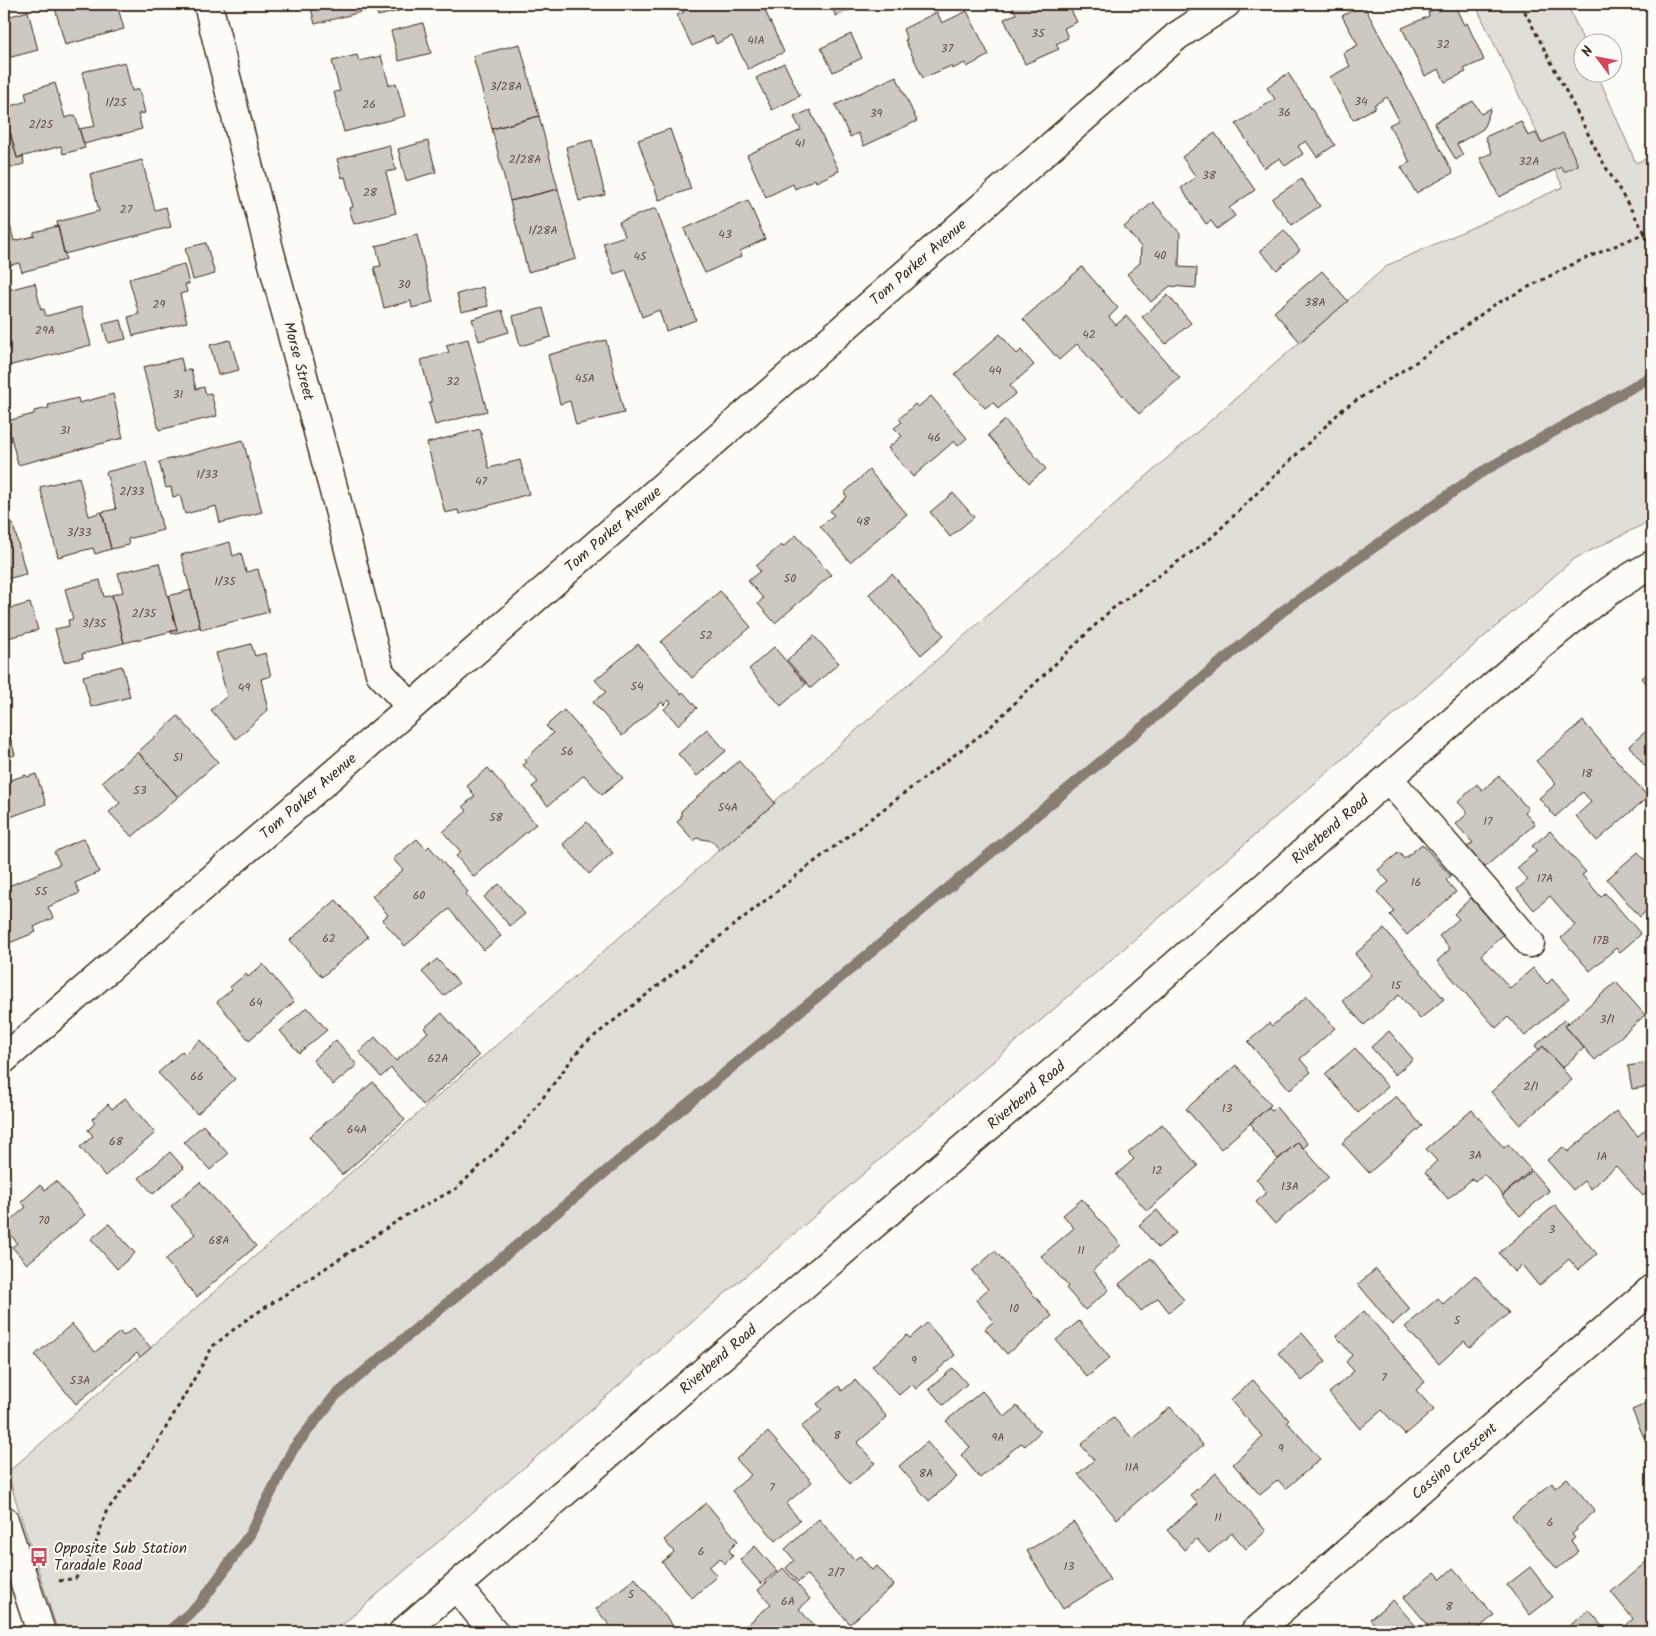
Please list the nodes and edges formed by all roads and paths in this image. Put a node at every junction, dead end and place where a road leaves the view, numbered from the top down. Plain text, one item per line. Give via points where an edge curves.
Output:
1 (208, 4) edge
2 (1226, 4) edge
3 (1521, 4) edge
4 (1652, 230) edge
5 (1645, 233) junction
6 (1652, 256) edge
7 (1652, 565) edge
8 (411, 707) junction
9 (1388, 778) junction
10 (1530, 943) dead end
11 (4, 1058) edge
12 (1652, 1289) edge
13 (4, 1520) edge
14 (456, 1586) junction
15 (34, 1610) edge
16 (403, 1632) edge
17 (494, 1632) edge
18 (1256, 1632) edge

1 - 8 main road, Morse Street via 380,672
2 - 8 main road, Tom Parker Avenue via 1177,36
3 - 5 path via 1601,159
4 - 5 path
5 - 6 path
5 - 15 path via 1575,263 1494,305 1416,362 1343,409 1211,538 1112,609 987,730 582,1046 520,1128 457,1188 405,1216 243,1322 213,1346 156,1445 106,1512 94,1549 76,1578
7 - 9 main road, Riverbend Road via 1587,608
8 - 11 main road, Tom Parker Avenue
9 - 10 main road
9 - 14 main road, Riverbend Road via 1075,1053
12 - 18 main road, Cassino Crescent
13 - 15 main road
14 - 16 main road, Riverbend Road
14 - 17 main road

